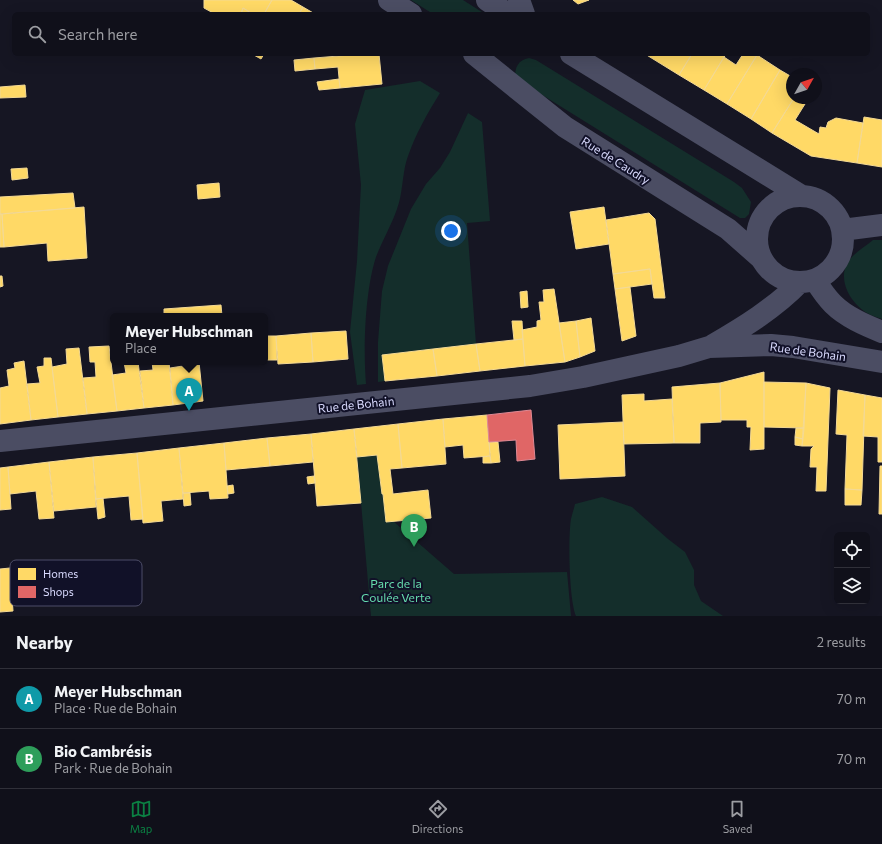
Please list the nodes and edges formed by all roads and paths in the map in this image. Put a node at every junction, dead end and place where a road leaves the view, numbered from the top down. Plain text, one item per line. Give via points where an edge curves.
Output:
1 (389, 0) edge
2 (487, 0) edge
3 (519, 0) edge
4 (408, 12) edge
5 (505, 12) edge
6 (523, 12) edge
7 (476, 56) edge
8 (575, 56) edge
9 (802, 196) junction
10 (882, 225) edge
11 (842, 230) junction
12 (762, 259) junction
13 (808, 281) junction
14 (882, 332) edge
15 (709, 347) junction
16 (882, 362) edge
17 (0, 441) edge

1 - 4 street
2 - 5 street
3 - 6 street
7 - 12 street, Rue de Caudry via 565,127 728,230
8 - 9 street
9 - 11 street via 814,198 825,204 838,218
9 - 12 street via 788,198 776,204 762,219 757,239
10 - 11 street
11 - 13 street via 843,244 836,263 826,273
12 - 13 street via 770,270 781,278
13 - 14 street via 843,312
13 - 15 street, Rue de Bohain via 758,318
15 - 16 street, Rue de Bohain via 771,345
15 - 17 street, Rue de Bohain via 583,377 530,386

